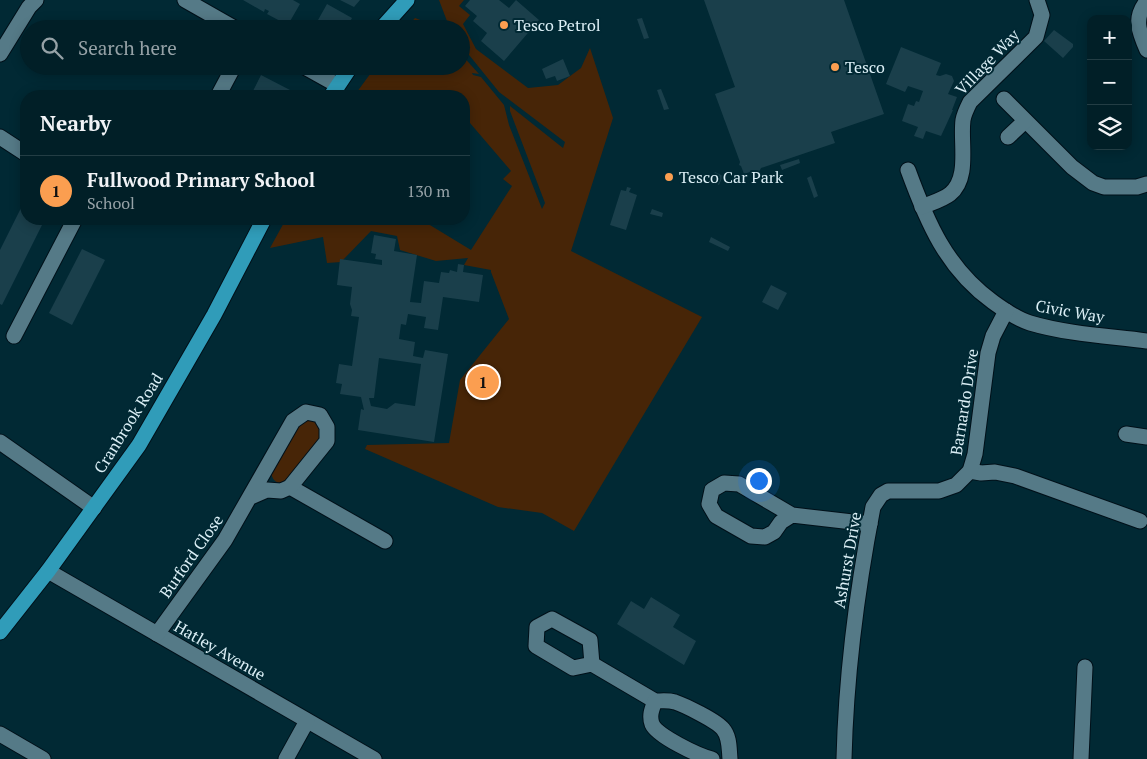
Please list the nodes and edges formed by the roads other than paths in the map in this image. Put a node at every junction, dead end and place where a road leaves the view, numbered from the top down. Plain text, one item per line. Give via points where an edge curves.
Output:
1 (36, 0) edge
2 (185, 0) edge
3 (407, 0) edge
4 (1037, 0) edge
5 (1147, 1) edge
6 (21, 20) edge
7 (220, 20) edge
8 (390, 20) edge
9 (20, 22) edge
10 (1147, 50) edge
11 (0, 54) edge
12 (229, 75) edge
13 (314, 75) edge
14 (345, 75) edge
15 (221, 90) edge
16 (333, 90) edge
17 (335, 90) edge
18 (1004, 100) dead end
19 (1025, 120) junction
20 (0, 137) edge
21 (1008, 137) dead end
22 (20, 150) edge
23 (908, 170) dead end
24 (1147, 184) edge
25 (922, 207) junction
26 (71, 225) edge
27 (261, 225) edge
28 (1006, 311) junction
29 (14, 336) dead end
30 (1147, 340) edge
31 (1126, 434) dead end
32 (1147, 437) edge
33 (0, 442) edge
34 (970, 471) junction
35 (290, 487) junction
36 (251, 496) junction
37 (94, 508) junction
38 (792, 514) junction
39 (1140, 521) dead end
40 (870, 524) junction
41 (385, 542) dead end
42 (48, 571) junction
43 (0, 632) edge
44 (157, 634) junction
45 (592, 664) dead end
46 (1085, 667) dead end
47 (655, 701) junction
48 (307, 720) junction
49 (0, 734) edge
50 (43, 759) edge
51 (286, 759) edge
52 (374, 759) edge
53 (712, 759) edge
54 (730, 759) edge
55 (844, 759) edge
56 (1080, 759) edge

1 - 6 street
2 - 7 street
3 - 8 main road
4 - 25 street, Village Way via 1042,14 1036,37 970,102 965,112 960,180 950,194
5 - 10 street via 1138,23
9 - 11 street
12 - 15 street
13 - 16 street
14 - 17 main road
18 - 19 street
19 - 21 street
19 - 24 street via 1093,184 1137,187
20 - 22 street
23 - 25 street, Civic Way
25 - 28 street, Civic Way via 942,248 962,274 979,292
26 - 29 street via 29,322
27 - 37 main road, Cranbrook Road via 214,315 139,444
28 - 30 street, Civic Way via 1028,322 1060,330
28 - 34 street, Barnardo Drive via 988,353
31 - 32 street
33 - 37 street
34 - 39 street via 1015,476
34 - 40 street, Ashurst Drive via 956,485 940,491 888,491 881,495 873,508
35 - 36 street
35 - 36 street, Burford Close via 326,441 327,427 320,415 306,412 292,422
35 - 41 street
36 - 44 street, Burford Close via 225,540
37 - 42 main road, Cranbrook Road
38 - 38 street via 765,537 751,536 716,516 709,504 712,490 724,483 739,484
38 - 40 street
40 - 55 street, Ashurst Drive via 856,608
42 - 43 main road, Cranbrook Road
42 - 44 street, Hatley Avenue
44 - 48 street, Hatley Avenue
45 - 47 street
46 - 56 street
47 - 53 street via 650,712 657,732 702,757
47 - 54 street via 676,702 723,728 729,739
48 - 51 street
48 - 52 street, Hatley Avenue
49 - 50 street

